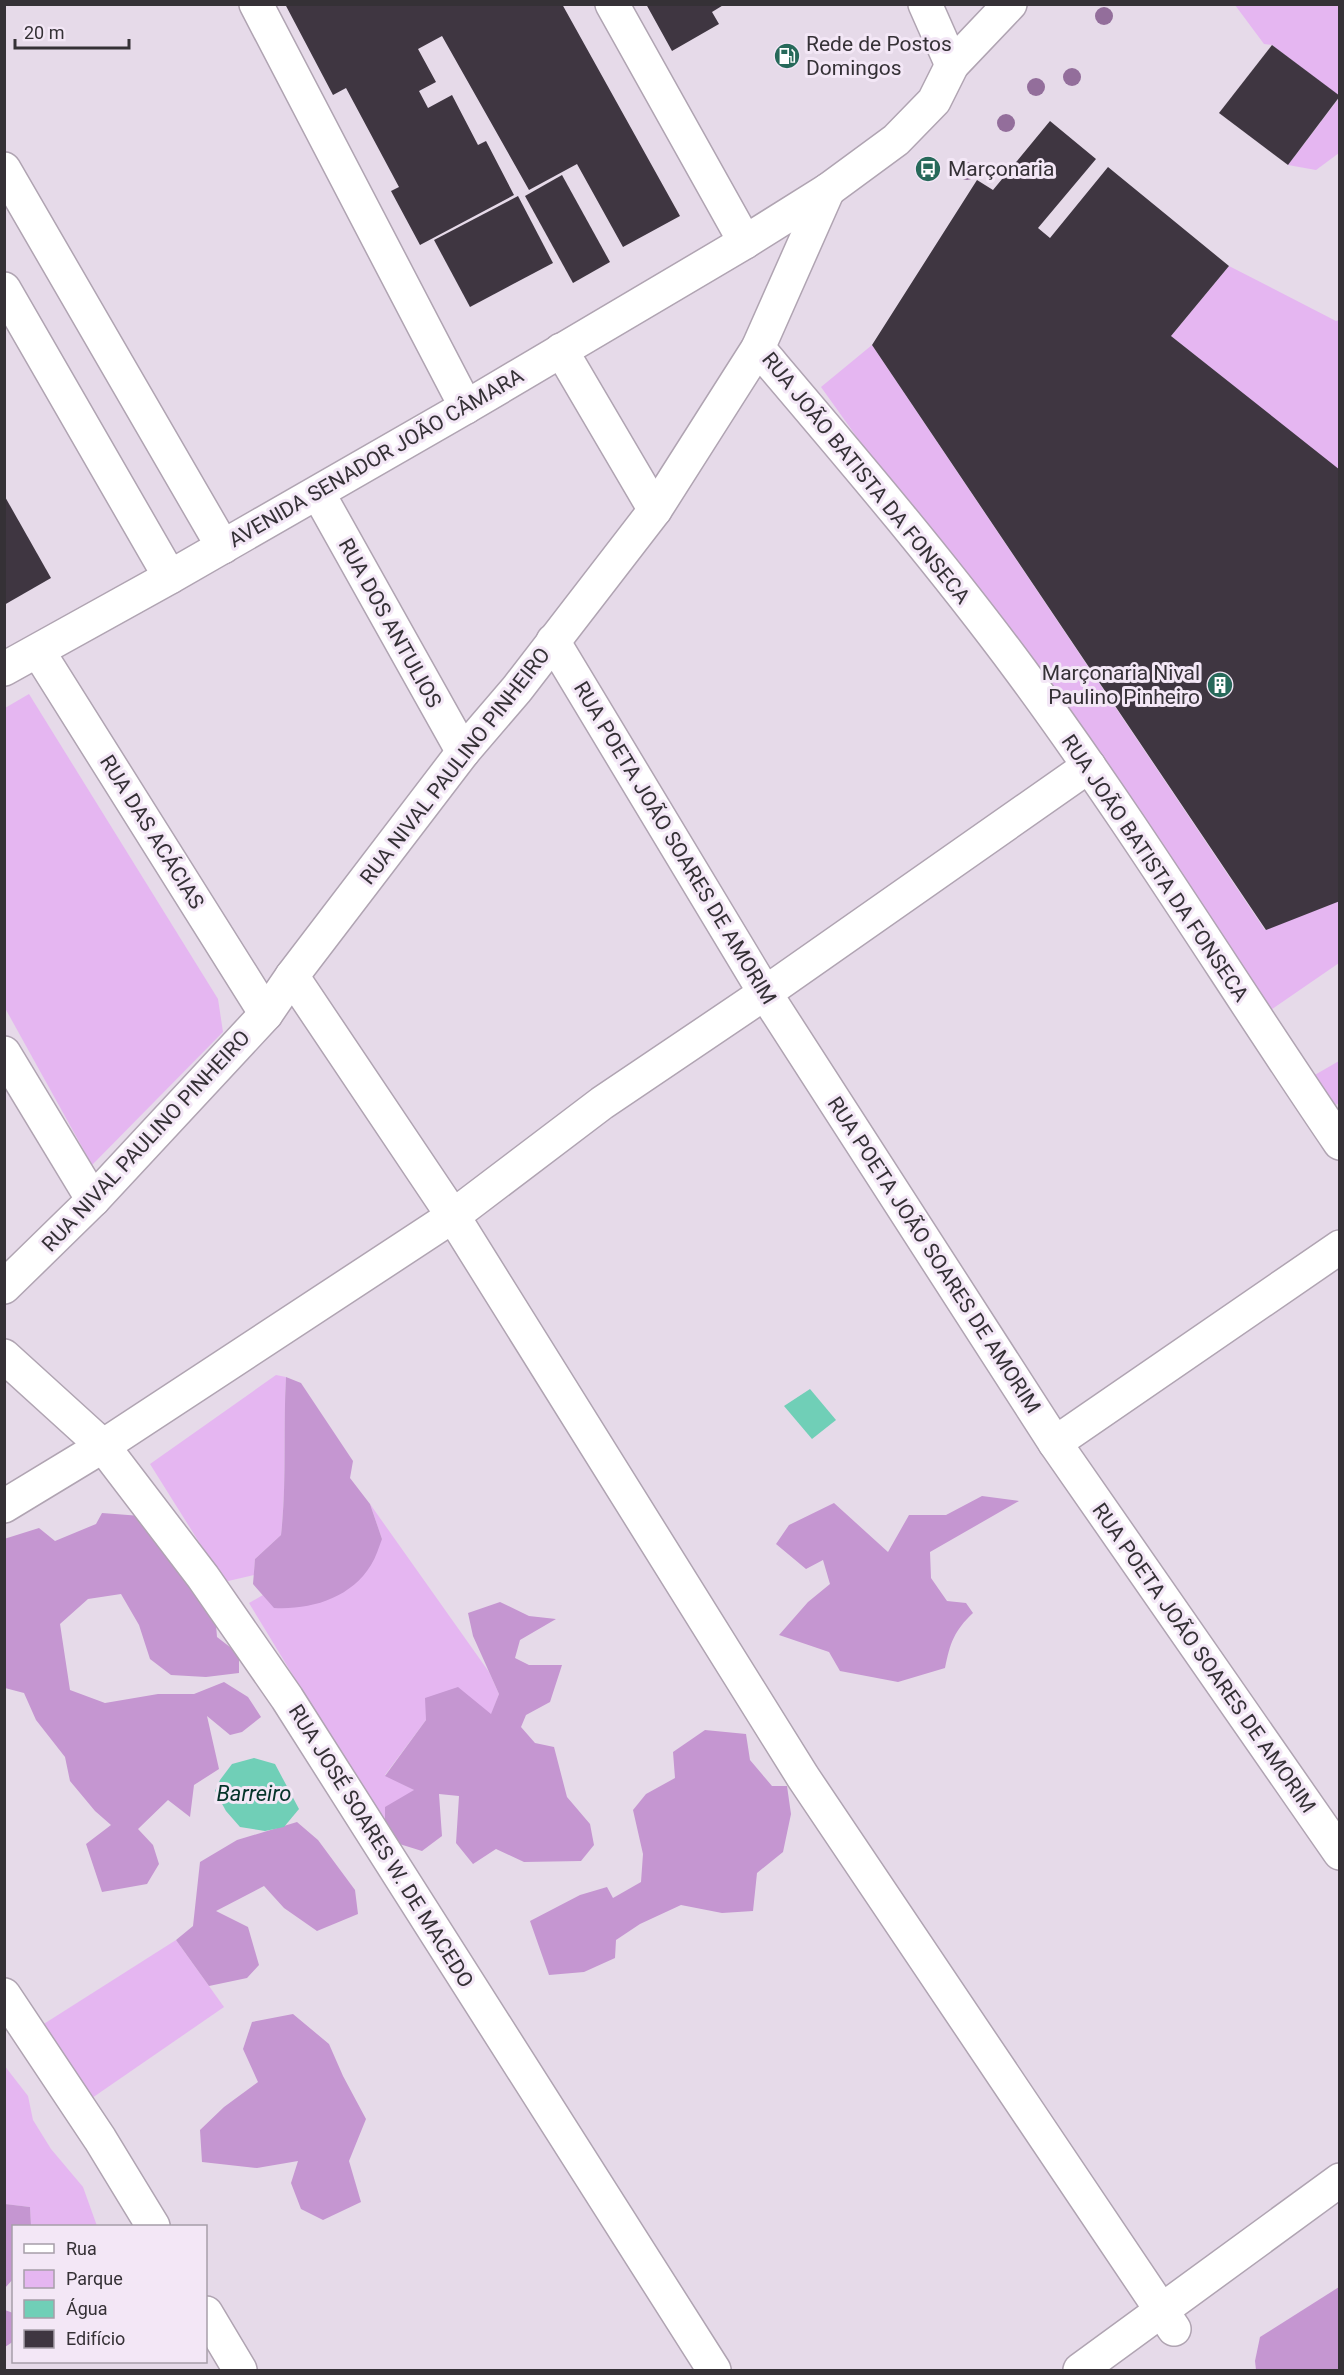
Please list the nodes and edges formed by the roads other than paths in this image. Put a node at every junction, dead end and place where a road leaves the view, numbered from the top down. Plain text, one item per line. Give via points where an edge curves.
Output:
1 (256, 4) edge
2 (612, 4) edge
3 (925, 4) edge
4 (1010, 4) edge
5 (952, 65) junction
6 (4, 169) edge
7 (828, 190) junction
8 (745, 242) junction
9 (4, 289) edge
10 (758, 348) junction
11 (561, 350) junction
12 (466, 407) junction
13 (318, 493) junction
14 (655, 510) junction
15 (223, 547) junction
16 (170, 577) junction
17 (553, 641) junction
18 (38, 651) junction
19 (4, 669) edge
20 (463, 752) junction
21 (1089, 766) junction
22 (292, 976) junction
23 (765, 993) junction
24 (266, 1014) junction
25 (4, 1053) edge
26 (1340, 1143) edge
27 (93, 1200) junction
28 (453, 1216) junction
29 (1340, 1247) edge
30 (4, 1287) edge
31 (4, 1356) edge
32 (1055, 1443) junction
33 (103, 1446) junction
34 (4, 1506) edge
35 (1340, 1853) edge
36 (4, 1995) edge
37 (1340, 2180) edge
38 (1340, 2208) edge
39 (152, 2225) edge
40 (207, 2315) edge
41 (1168, 2320) junction
42 (240, 2370) edge
43 (714, 2370) edge
44 (1080, 2370) edge
45 (1117, 2370) edge

1 - 12 street
2 - 8 street
3 - 5 street
4 - 5 street, AVENIDA SENADOR JOÃO CÂMARA
5 - 7 street, AVENIDA SENADOR JOÃO CÂMARA via 934,101 896,140
6 - 15 street
7 - 8 street, AVENIDA SENADOR JOÃO CÂMARA
7 - 10 street, RUA NIVAL PAULINO PINHEIRO
8 - 11 street, AVENIDA SENADOR JOÃO CÂMARA
9 - 16 street
10 - 14 street, RUA NIVAL PAULINO PINHEIRO
10 - 21 street, RUA JOÃO BATISTA DA FONSECA via 910,527
11 - 12 street, AVENIDA SENADOR JOÃO CÂMARA
11 - 14 street
12 - 13 street, AVENIDA SENADOR JOÃO CÂMARA
13 - 15 street, AVENIDA SENADOR JOÃO CÂMARA
13 - 20 street, RUA DOS ANTULIOS
14 - 17 street, RUA NIVAL PAULINO PINHEIRO
15 - 16 street, AVENIDA SENADOR JOÃO CÂMARA
16 - 18 street, AVENIDA SENADOR JOÃO CÂMARA
17 - 20 street, RUA NIVAL PAULINO PINHEIRO
17 - 23 street, RUA POETA JOÃO SOARES DE AMORIM
18 - 19 street, AVENIDA SENADOR JOÃO CÂMARA
18 - 24 street, RUA DAS ACÁCIAS
20 - 22 street, RUA NIVAL PAULINO PINHEIRO
21 - 23 street
21 - 26 street, RUA JOÃO BATISTA DA FONSECA
22 - 24 street, RUA NIVAL PAULINO PINHEIRO
22 - 28 street
23 - 28 street via 602,1103
23 - 32 street, RUA POETA JOÃO SOARES DE AMORIM
24 - 27 street, RUA NIVAL PAULINO PINHEIRO
25 - 27 street
27 - 30 street, RUA NIVAL PAULINO PINHEIRO
28 - 33 street
28 - 41 street via 803,1777
29 - 32 street
31 - 33 street, RUA JOSÉ SOARES W. DE MACEDO
32 - 35 street, RUA POETA JOÃO SOARES DE AMORIM
33 - 34 street
33 - 43 street, RUA JOSÉ SOARES W. DE MACEDO via 203,1577 287,1698
36 - 39 street
37 - 41 street
38 - 41 street
40 - 42 street
41 - 44 street
41 - 45 street

